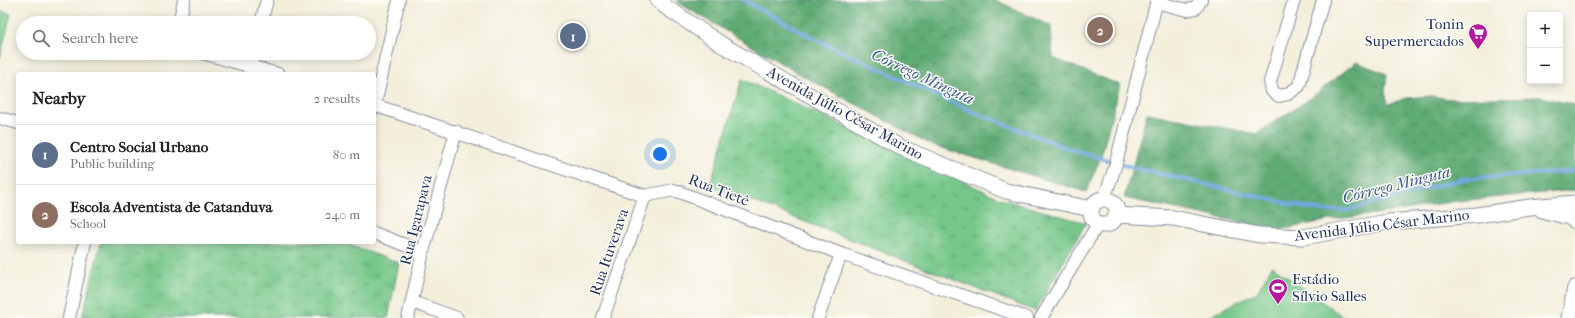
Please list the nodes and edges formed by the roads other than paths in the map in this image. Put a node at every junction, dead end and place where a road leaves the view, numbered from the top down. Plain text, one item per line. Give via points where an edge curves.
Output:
1 (184, 0) edge
2 (267, 0) edge
3 (399, 0) edge
4 (658, 0) edge
5 (1201, 0) edge
6 (1294, 0) edge
7 (1323, 0) edge
8 (1156, 1) edge
9 (181, 16) edge
10 (263, 16) edge
11 (222, 60) edge
12 (252, 60) edge
13 (250, 70) edge
14 (264, 72) edge
15 (376, 98) edge
16 (376, 107) edge
17 (0, 118) edge
18 (16, 122) edge
19 (456, 131) junction
20 (645, 196) junction
21 (1104, 199) junction
22 (1575, 203) edge
23 (1530, 207) junction
24 (1091, 209) junction
25 (1116, 215) junction
26 (1575, 221) edge
27 (1098, 224) junction
28 (376, 234) edge
29 (85, 244) edge
30 (423, 252) junction
31 (841, 254) junction
32 (1575, 288) edge
33 (412, 302) junction
34 (69, 318) edge
35 (408, 318) edge
36 (457, 318) edge
37 (603, 318) edge
38 (818, 318) edge
39 (1027, 318) edge
40 (1041, 318) edge
41 (1569, 318) edge

1 - 9 street
2 - 10 street
3 - 15 street
4 - 24 street, Avenida Júlio César Marino via 724,46 900,147 1006,191
5 - 8 street via 1196,8 1187,10
6 - 7 street via 1270,82 1272,91 1279,96 1288,94 1299,86
8 - 21 street via 1117,162
11 - 13 street
12 - 13 street
13 - 14 street
16 - 19 street
17 - 18 street
19 - 20 street
19 - 30 street, Rua Igarapava
20 - 31 street, Rua Tietê via 674,190
20 - 37 street, Rua Ituverava
21 - 24 street via 1098,200
21 - 25 street via 1114,204
22 - 23 street, Avenida Júlio César Marino
23 - 25 street, Avenida Júlio César Marino via 1388,222 1303,237 1259,235 1173,218
23 - 26 street, Avenida Júlio César Marino via 1552,211
24 - 27 street via 1093,220
25 - 27 street via 1109,224
27 - 40 street
28 - 30 street
29 - 34 street
30 - 33 street, Rua Igarapava
31 - 38 street
31 - 39 street, Rua Tietê
32 - 41 street
33 - 35 street, Rua Igarapava
33 - 36 street

